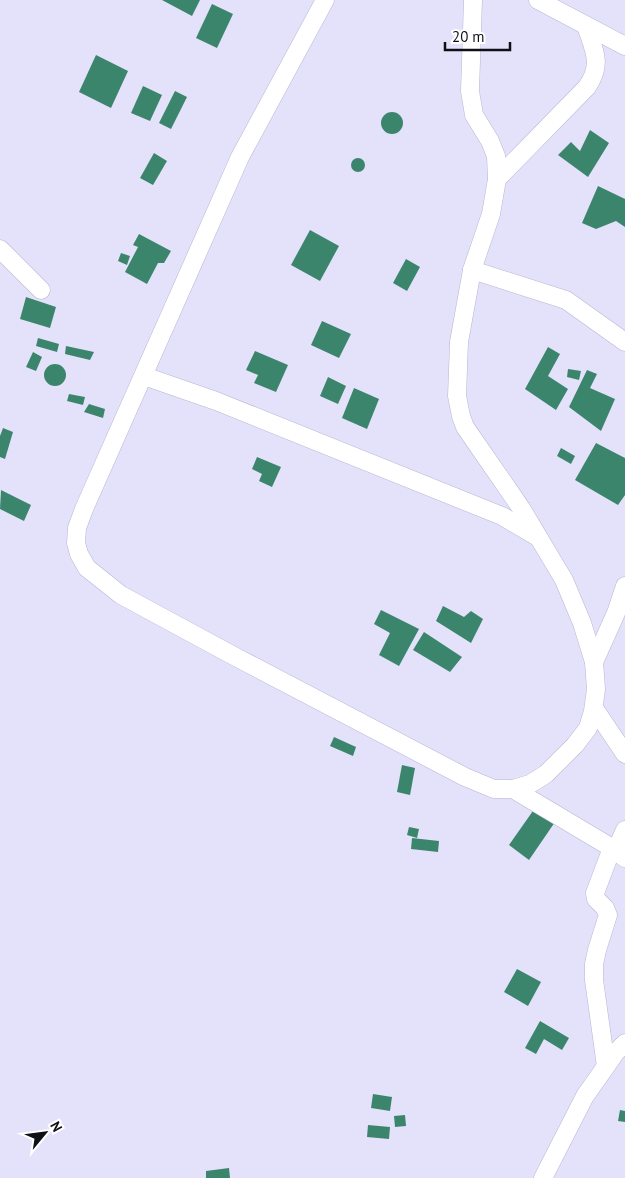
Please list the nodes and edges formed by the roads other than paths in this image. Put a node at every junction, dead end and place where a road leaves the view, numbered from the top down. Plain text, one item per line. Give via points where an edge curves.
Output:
1 (325, 0) edge
2 (473, 0) edge
3 (538, 0) edge
4 (586, 26) junction
5 (625, 46) edge
6 (497, 179) junction
7 (0, 249) edge
8 (472, 270) junction
9 (41, 290) dead end
10 (625, 342) edge
11 (144, 376) junction
12 (539, 538) junction
13 (625, 586) edge
14 (594, 662) junction
15 (594, 708) junction
16 (625, 754) edge
17 (513, 789) junction
18 (625, 830) edge
19 (618, 852) edge
20 (625, 1043) edge
21 (606, 1066) junction
22 (543, 1178) edge

1 - 11 street via 240,157
2 - 6 street via 471,106 494,150
3 - 4 street
4 - 5 street
4 - 6 street via 595,53 594,76
6 - 8 street via 488,222
7 - 9 street
8 - 10 street via 566,300
8 - 12 street via 459,342 458,396 462,416 465,426
11 - 12 street via 216,401 502,516
11 - 17 street via 77,528 76,543 87,568 121,595 465,778 494,789
12 - 14 street via 564,580
13 - 14 street
14 - 15 street
15 - 16 street
15 - 17 street via 588,728 546,774
17 - 19 street
18 - 19 street
19 - 21 street via 595,893 608,915 594,972
20 - 21 street
21 - 22 street via 585,1096

